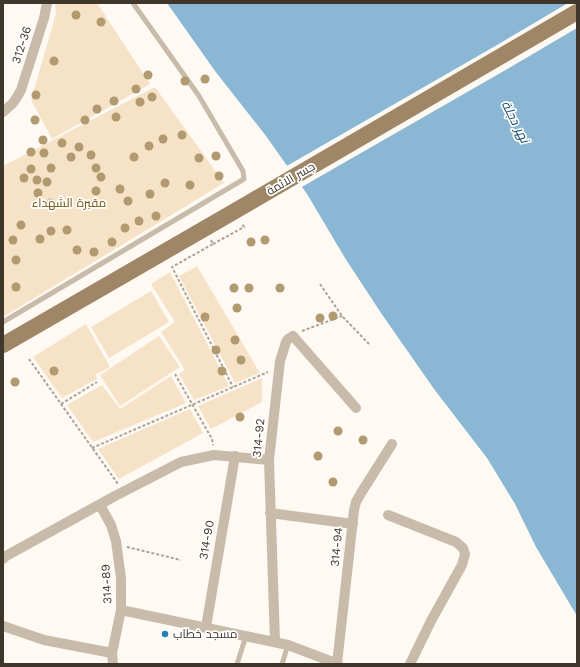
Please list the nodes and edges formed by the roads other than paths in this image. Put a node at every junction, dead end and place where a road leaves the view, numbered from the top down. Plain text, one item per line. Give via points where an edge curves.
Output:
1 (47, 3) edge
2 (133, 3) edge
3 (577, 12) edge
4 (3, 112) edge
5 (3, 322) edge
6 (3, 345) edge
7 (356, 408) dead end
8 (392, 444) dead end
9 (235, 456) junction
10 (269, 460) junction
11 (100, 505) junction
12 (270, 513) junction
13 (388, 515) dead end
14 (352, 524) junction
15 (3, 559) edge
16 (121, 610) junction
17 (3, 626) edge
18 (206, 627) junction
19 (246, 636) junction
20 (275, 642) junction
21 (288, 644) junction
22 (112, 653) junction
23 (113, 664) edge
24 (237, 664) edge
25 (282, 664) edge
26 (337, 664) edge
27 (410, 664) edge

1 - 4 street, 312-36 via 18,97
2 - 5 lane via 199,96 243,171 244,179
3 - 6 main road, جسر الائمة, bridge
7 - 10 street, 314-92 via 293,336 286,342 280,361
8 - 14 street, 314-94 via 356,502
9 - 10 street
9 - 11 street via 214,454 181,462
9 - 18 street, 314-90
10 - 12 street, 314-92
11 - 15 street
11 - 16 street, 314-89 via 111,525 116,544 121,578
12 - 14 street
12 - 20 street, 314-92
13 - 27 street via 456,542 465,554 462,565
14 - 26 street, 314-94
16 - 18 street
16 - 22 street, 314-89
17 - 22 street via 44,640
18 - 19 street
19 - 20 street
19 - 24 lane
20 - 21 street
21 - 25 lane
21 - 26 street
22 - 23 street, 314-89

